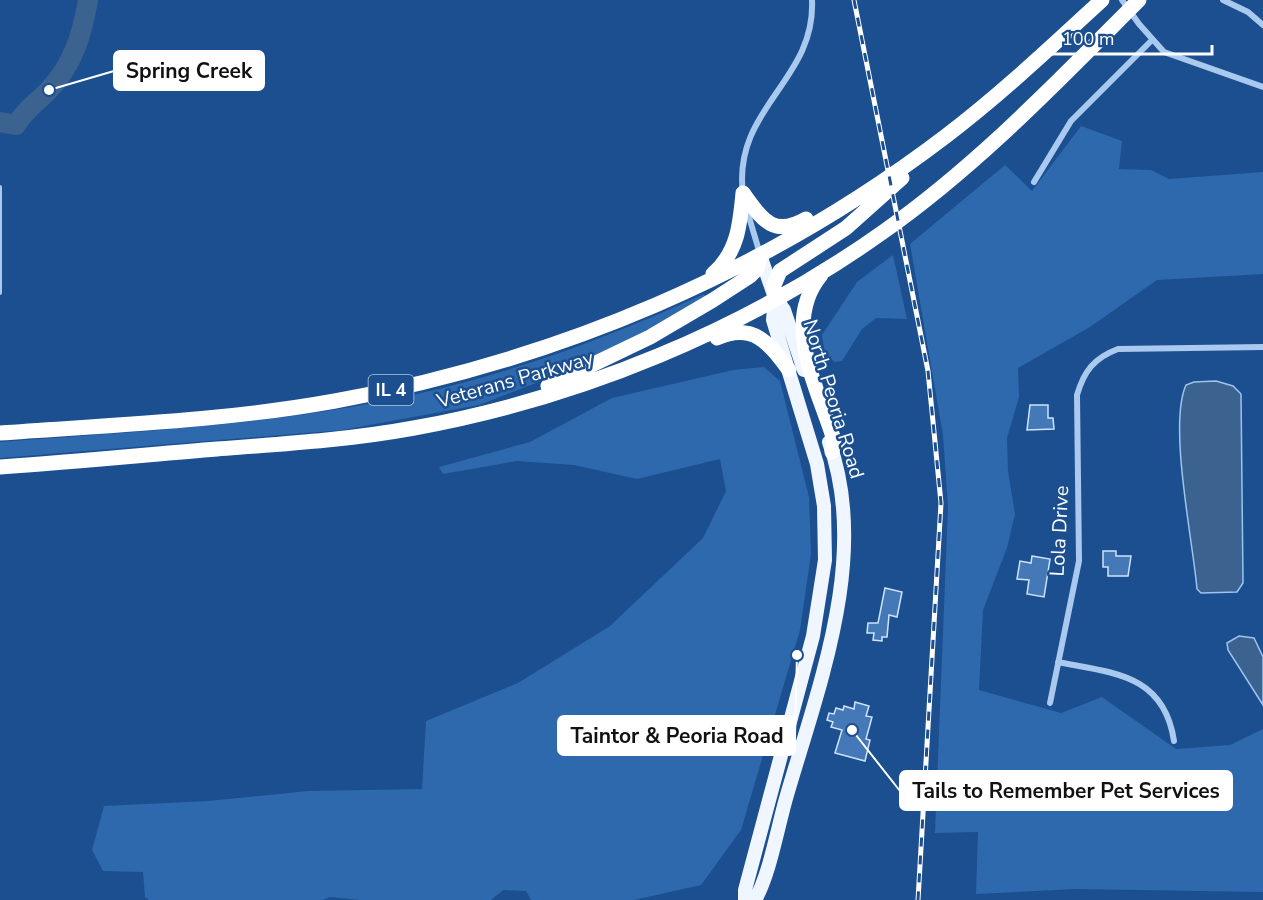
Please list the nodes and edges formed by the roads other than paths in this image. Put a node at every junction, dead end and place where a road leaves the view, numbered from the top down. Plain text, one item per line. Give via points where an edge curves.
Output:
1 (812, 0) edge
2 (1102, 0) edge
3 (1223, 0) edge
4 (1130, 3) edge
5 (1263, 25) edge
6 (1152, 40) junction
7 (1263, 87) edge
8 (945, 137) junction
9 (1034, 182) dead end
10 (0, 187) edge
11 (743, 193) junction
12 (856, 200) junction
13 (760, 255) junction
14 (825, 270) junction
15 (697, 288) junction
16 (0, 293) edge
17 (775, 298) junction
18 (1263, 347) edge
19 (789, 370) junction
20 (576, 386) junction
21 (510, 406) junction
22 (0, 434) edge
23 (832, 452) junction
24 (0, 467) edge
25 (1058, 662) junction
26 (1050, 702) dead end
27 (1174, 741) dead end
28 (746, 900) edge
29 (755, 900) edge

1 - 11 street via 810,26 800,58 759,116 747,141
2 - 8 highway
3 - 5 street via 1248,12
4 - 6 street
4 - 14 highway via 1025,115 984,152 884,231
6 - 7 street via 1164,52 1178,58
6 - 9 street via 1071,121
8 - 12 highway
8 - 17 highway via 854,221 780,271 774,285
10 - 16 lane
11 - 12 highway via 762,218 785,228 841,200
11 - 13 street
11 - 15 highway via 734,246 723,265
12 - 13 highway
13 - 15 highway, Veterans Parkway / IL 4
13 - 17 main road, North Peoria Road
13 - 21 highway via 757,269 750,276 676,323
14 - 17 highway
14 - 23 highway via 804,303 802,333 834,440
15 - 22 highway, Veterans Parkway / IL 4 via 579,337 414,385 230,415
17 - 19 main road, North Peoria Road via 774,320
17 - 20 highway, Veterans Parkway / IL 4 via 678,346
17 - 23 main road, North Peoria Road via 784,310
18 - 25 street, Lola Drive via 1118,349 1093,363 1082,379 1077,395 1079,561
19 - 20 highway via 765,341 744,332 732,332 624,378
19 - 28 main road, North Peoria Road via 817,464 824,506 825,568 813,636 745,890
20 - 21 highway, Veterans Parkway / IL 4
21 - 24 highway, Veterans Parkway / IL 4 via 382,433
23 - 29 main road, North Peoria Road via 843,506 839,596 804,736
25 - 26 street, Lola Drive
25 - 27 street via 1121,675 1146,687 1168,714

